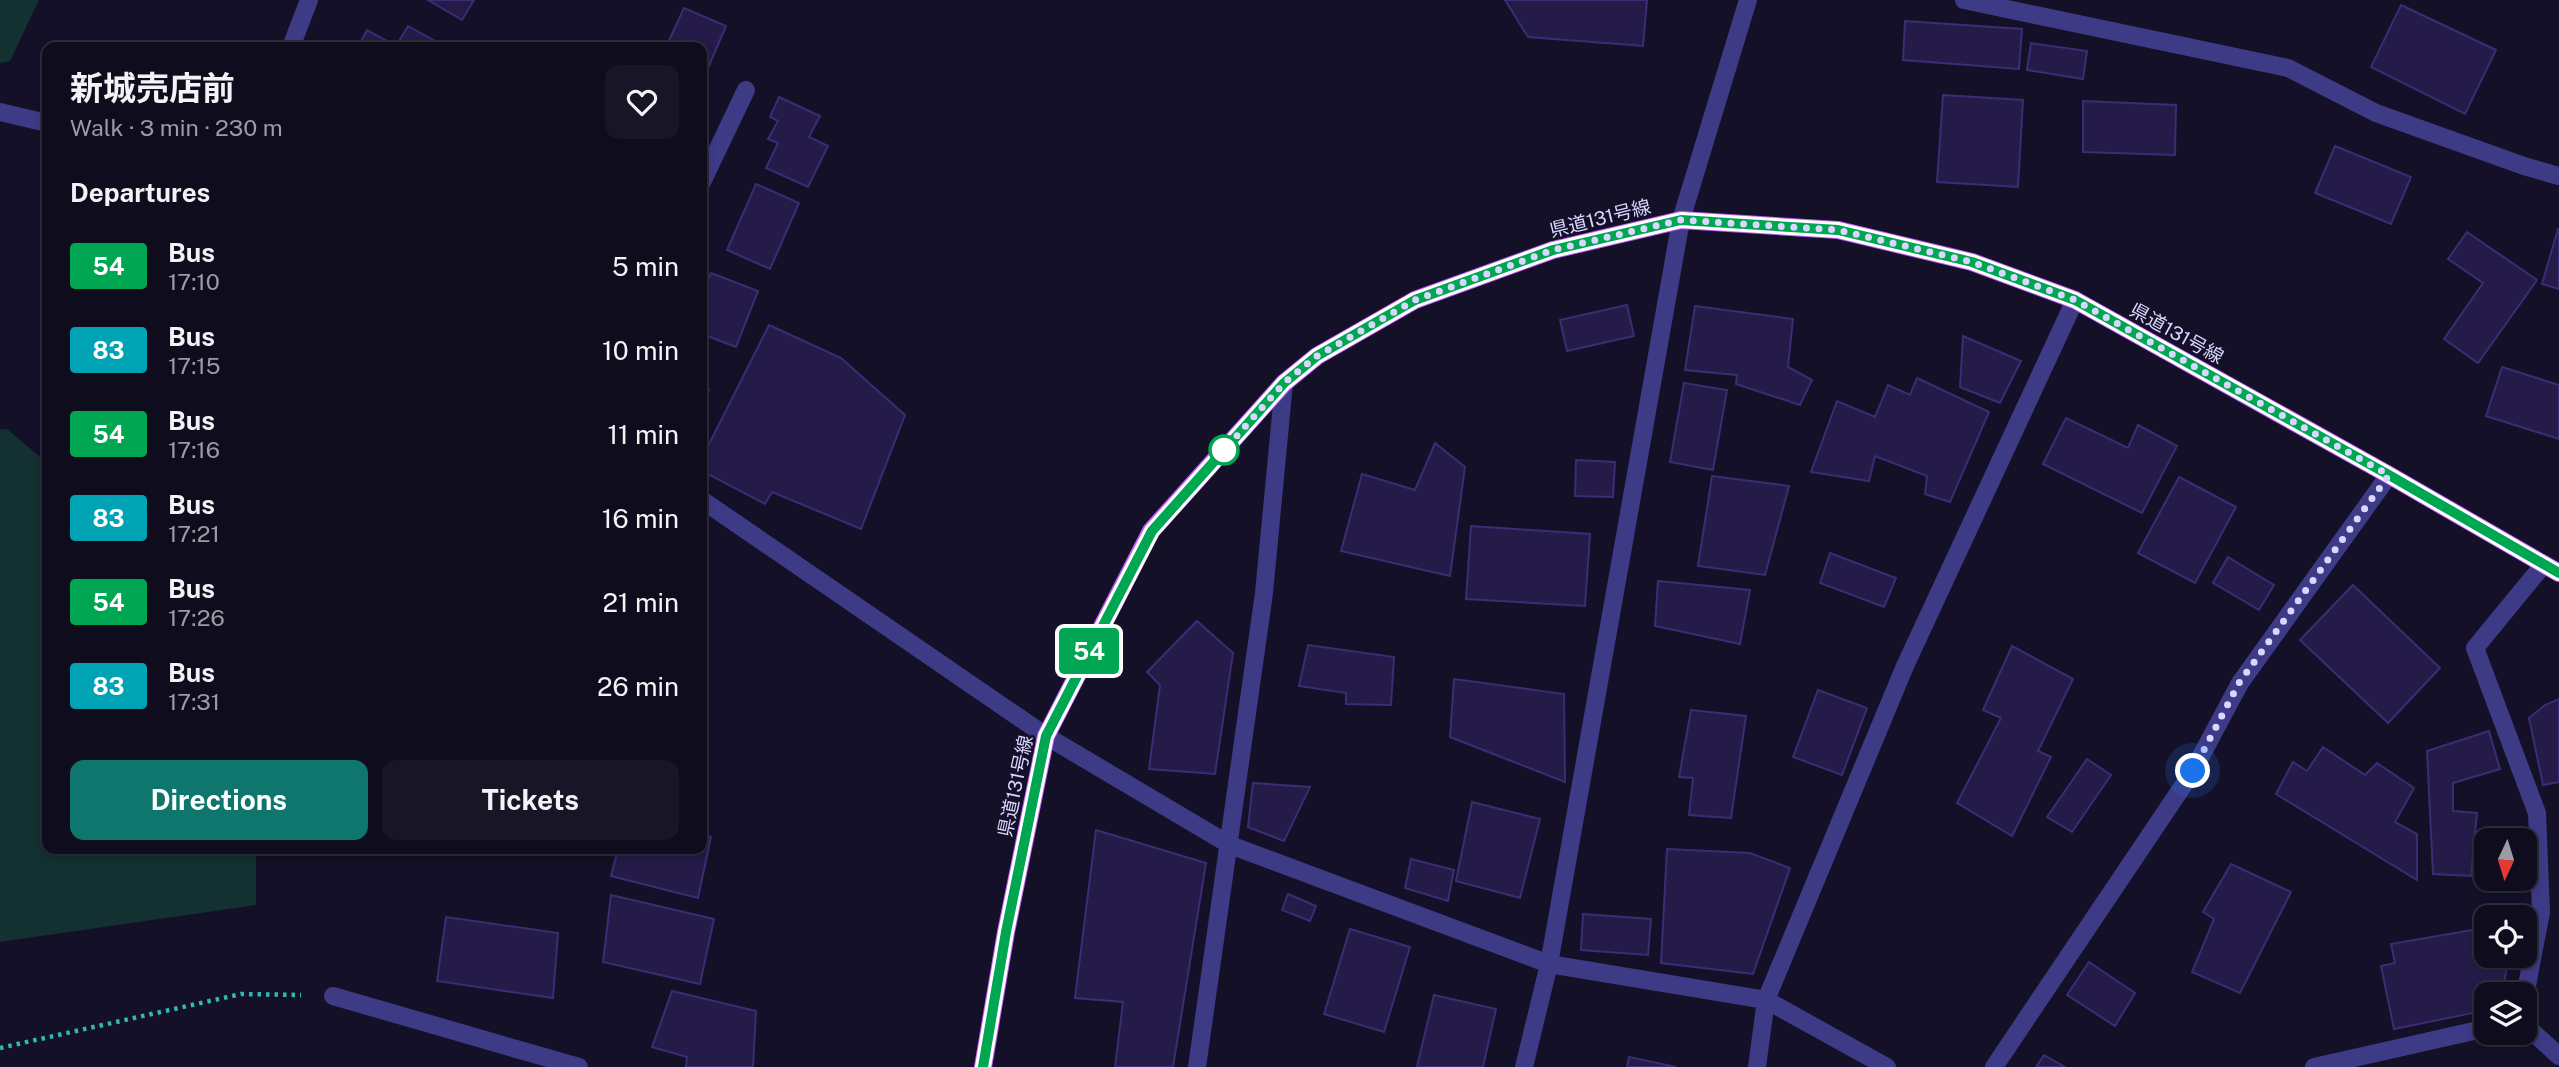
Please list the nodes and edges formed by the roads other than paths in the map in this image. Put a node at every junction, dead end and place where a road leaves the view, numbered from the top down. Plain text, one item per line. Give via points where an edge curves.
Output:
1 (309, 0) edge
2 (1748, 0) edge
3 (1964, 0) edge
4 (293, 42) edge
5 (746, 90) dead end
6 (0, 112) edge
7 (42, 122) edge
8 (707, 172) edge
9 (2559, 176) edge
10 (1681, 220) junction
11 (2075, 300) junction
12 (1284, 383) junction
13 (2389, 475) junction
14 (707, 503) edge
15 (2552, 568) edge
16 (1046, 736) junction
17 (1230, 845) junction
18 (1549, 964) junction
19 (2528, 982) edge
20 (333, 996) road end
21 (1766, 1000) junction
22 (2474, 1031) edge
23 (2537, 1036) edge
24 (2559, 1056) edge
25 (579, 1067) edge
26 (983, 1067) edge
27 (1198, 1067) edge
28 (1524, 1067) edge
29 (1757, 1067) edge
30 (1887, 1067) edge
31 (1994, 1067) edge
32 (2314, 1067) edge

1 - 4 street
2 - 10 street
3 - 9 street via 2288,68 2376,113
5 - 8 street
6 - 7 street
10 - 11 main road, 県道131号線 via 1838,230 1972,262
10 - 12 main road, 県道131号線 via 1553,250 1415,300 1317,356
10 - 18 street
11 - 13 main road, 県道131号線
11 - 21 street via 1905,666
12 - 16 main road, 県道131号線 via 1152,531
12 - 17 street via 1265,593
13 - 15 main road, 県道131号線
13 - 31 street via 2239,683 2193,771
14 - 16 street
15 - 19 street via 2475,648 2538,813 2541,912
16 - 17 street
16 - 26 main road, 県道131号線
17 - 18 street
17 - 27 street
18 - 21 street
18 - 28 street
20 - 25 street
21 - 29 street
21 - 30 street
22 - 32 street
23 - 24 street

